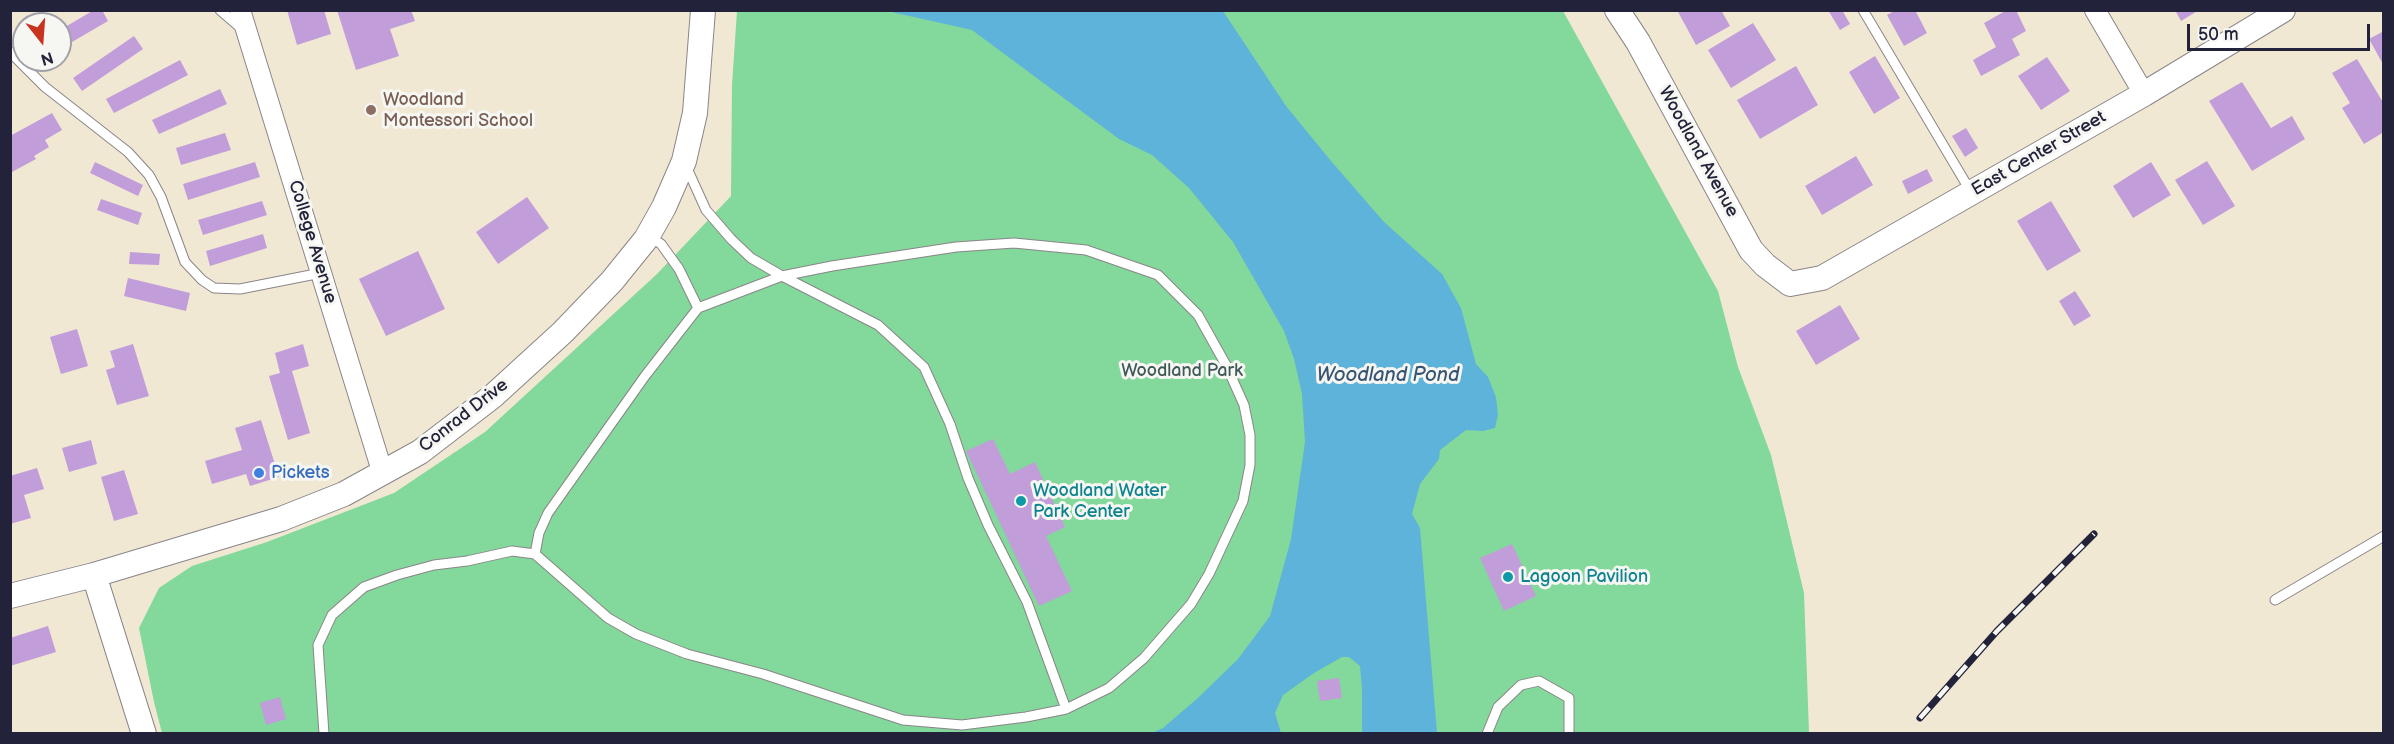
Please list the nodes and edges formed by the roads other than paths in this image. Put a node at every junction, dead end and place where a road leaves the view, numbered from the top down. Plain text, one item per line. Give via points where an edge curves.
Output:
1 (220, 10) edge
2 (240, 10) edge
3 (703, 10) edge
4 (1617, 10) edge
5 (1863, 10) edge
6 (2095, 10) edge
7 (2283, 10) edge
8 (246, 32) junction
9 (10, 52) edge
10 (2144, 94) junction
11 (684, 161) junction
12 (1971, 192) junction
13 (648, 236) junction
14 (321, 273) junction
15 (782, 276) junction
16 (1790, 284) joint
17 (698, 308) junction
18 (383, 474) junction
19 (2384, 536) edge
20 (535, 554) junction
21 (94, 575) junction
22 (10, 596) edge
23 (2275, 600) dead end
24 (1066, 709) junction
25 (144, 734) edge
26 (324, 734) edge
27 (1487, 734) edge
28 (1569, 734) edge

1 - 8 lane
2 - 8 street, College Avenue
3 - 11 street, Conrad Drive via 695,113
4 - 16 street, Woodland Avenue via 1751,250
5 - 12 lane
6 - 10 street
7 - 10 street, East Center Street
8 - 14 street, College Avenue
9 - 14 lane via 45,87 128,152 149,175 185,262 202,280 214,288 240,289
10 - 12 street, East Center Street
11 - 13 street, Conrad Drive
11 - 15 lane via 706,210 751,258
12 - 16 street, East Center Street via 1822,278
13 - 17 lane via 668,252
13 - 18 street, Conrad Drive via 563,332 493,396 442,437
14 - 18 street, College Avenue
15 - 17 lane
15 - 24 lane via 878,325 924,367 988,525 1027,602
15 - 24 lane via 956,248 1014,243 1086,250 1158,275 1198,315 1244,405 1250,465 1243,501 1209,574 1174,627 1109,688
17 - 20 lane via 548,513
18 - 21 street, Conrad Drive via 280,519
19 - 23 lane
20 - 24 lane via 608,618 636,634 687,654 903,720 962,725
20 - 26 lane via 512,551 434,565 364,587 332,615 318,645
21 - 22 street, Conrad Drive
21 - 25 street
27 - 28 lane via 1498,707 1521,685 1539,681 1569,698

